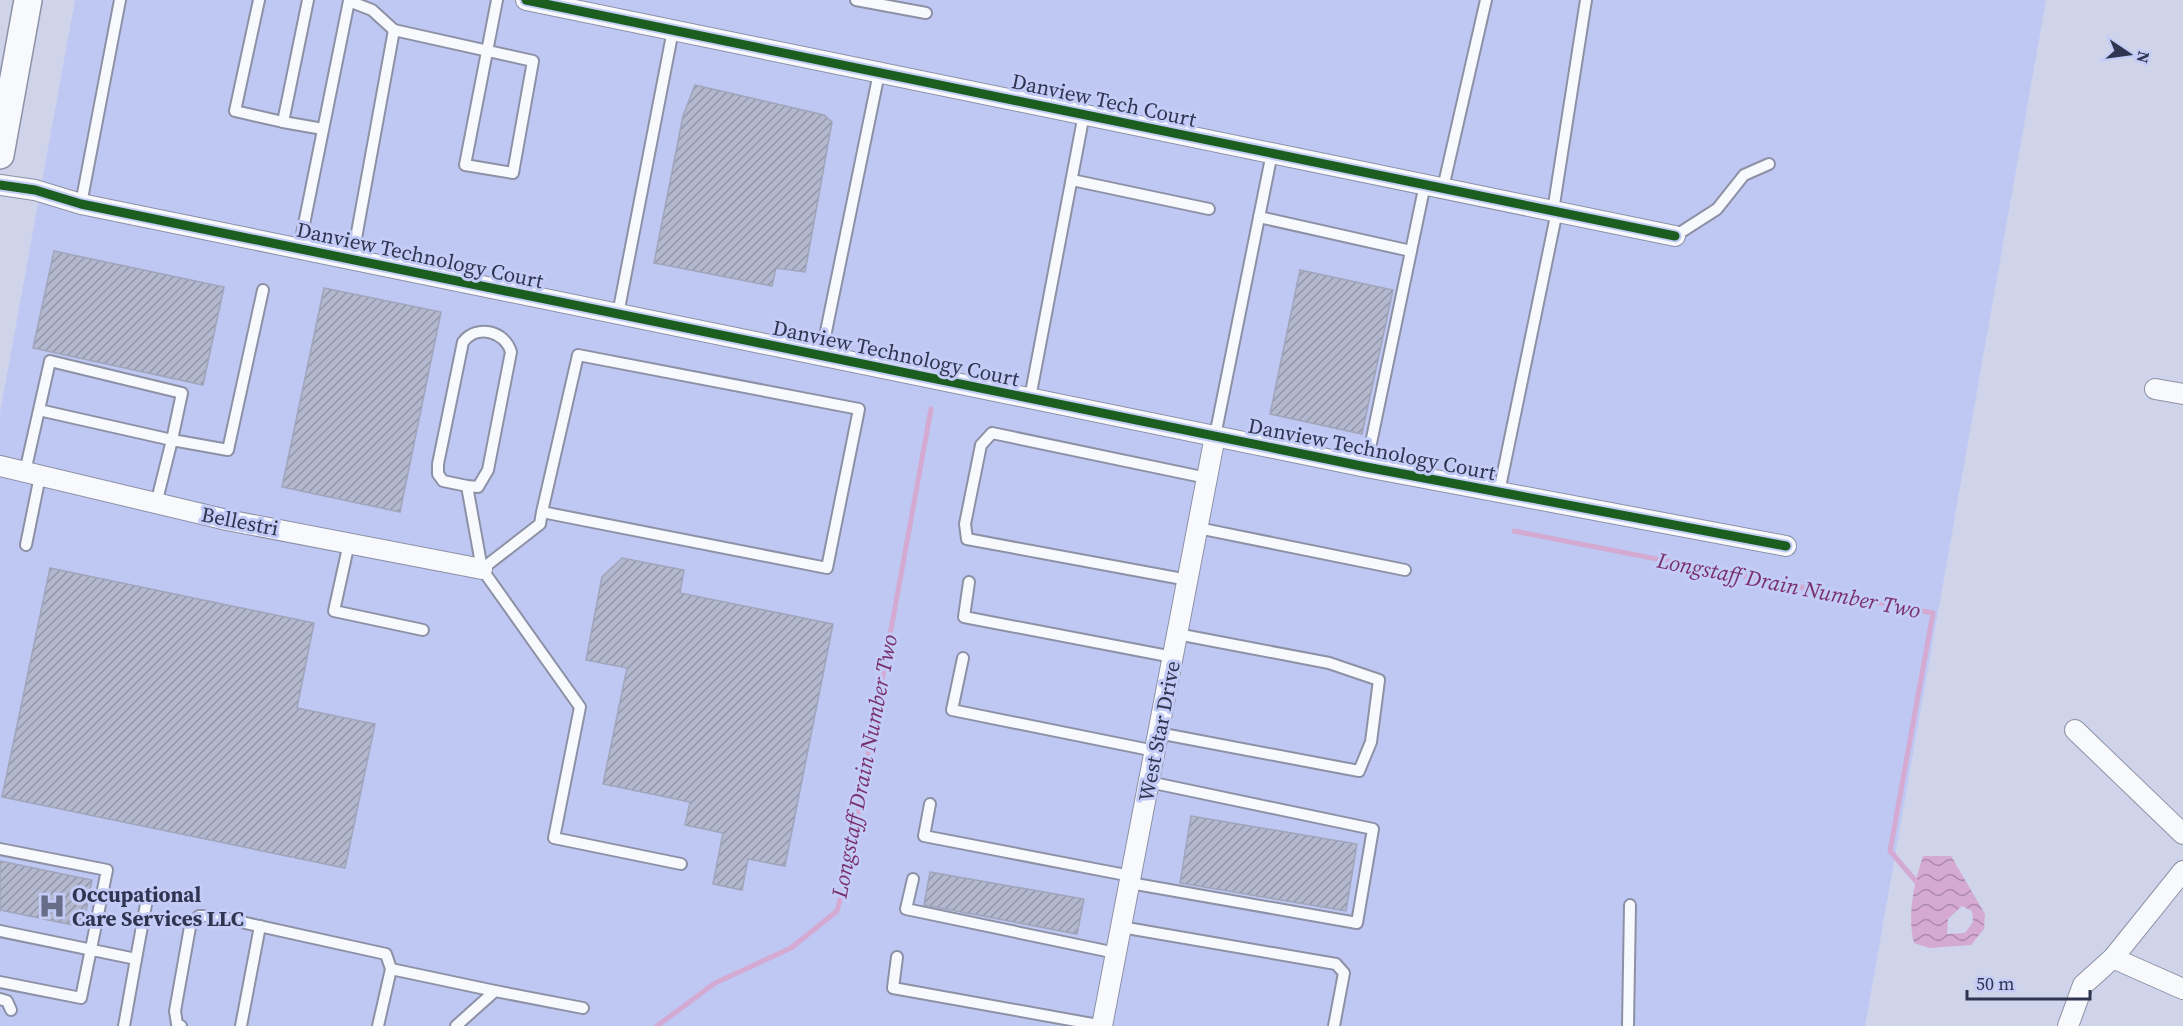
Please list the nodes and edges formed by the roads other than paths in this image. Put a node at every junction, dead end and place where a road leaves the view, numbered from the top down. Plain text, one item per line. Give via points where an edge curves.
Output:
1 (28, 0) edge
2 (120, 0) edge
3 (259, 0) edge
4 (308, 0) edge
5 (348, 0) edge
6 (497, 0) edge
7 (526, 0) edge
8 (856, 0) edge
9 (1486, 0) edge
10 (1586, 0) edge
11 (565, 4) edge
12 (926, 13) dead end
13 (394, 30) junction
14 (673, 30) junction
15 (487, 53) junction
16 (879, 72) junction
17 (1084, 114) junction
18 (283, 122) junction
19 (323, 129) junction
20 (1272, 153) junction
21 (0, 155) edge
22 (1769, 164) dead end
23 (1072, 180) junction
24 (0, 185) edge
25 (1434, 186) junction
26 (81, 204) junction
27 (1209, 209) dead end
28 (1555, 211) junction
29 (1259, 217) junction
30 (1675, 236) joint
31 (298, 249) junction
32 (1411, 250) junction
33 (352, 260) junction
34 (263, 290) dead end
35 (618, 314) junction
36 (821, 356) junction
37 (2155, 389) dead end
38 (2183, 394) edge
39 (1030, 399) junction
40 (39, 410) junction
41 (1215, 436) junction
42 (172, 440) junction
43 (0, 466) edge
44 (1366, 467) junction
45 (33, 474) junction
46 (1207, 478) junction
47 (467, 486) junction
48 (1499, 492) junction
49 (156, 504) junction
50 (542, 512) junction
51 (1198, 528) junction
52 (349, 543) junction
53 (26, 546) dead end
54 (1786, 546) dead end
55 (482, 569) junction
56 (1405, 570) dead end
57 (1188, 580) junction
58 (969, 582) dead end
59 (423, 630) dead end
60 (1178, 633) junction
61 (1173, 657) junction
62 (963, 658) dead end
63 (2075, 730) dead end
64 (1157, 742) junction
65 (1149, 782) junction
66 (930, 804) dead end
67 (2183, 834) edge
68 (0, 849) edge
69 (681, 864) dead end
70 (2183, 871) edge
71 (913, 879) dead end
72 (1130, 880) junction
73 (147, 899) dead end
74 (1630, 905) dead end
75 (260, 926) junction
76 (1121, 927) junction
77 (0, 931) edge
78 (91, 950) junction
79 (1116, 953) junction
80 (897, 957) dead end
81 (2113, 957) junction
82 (136, 959) junction
83 (391, 969) junction
84 (0, 982) edge
85 (2183, 989) edge
86 (495, 991) junction
87 (0, 999) edge
88 (583, 1008) dead end
89 (11, 1010) dead end
90 (124, 1026) edge
91 (181, 1026) edge
92 (241, 1026) edge
93 (378, 1026) edge
94 (456, 1026) edge
95 (1103, 1026) edge
96 (1334, 1026) edge
97 (1628, 1026) edge
98 (2068, 1026) edge

1 - 21 main road
2 - 26 lane
3 - 18 lane via 235,111
4 - 18 lane
5 - 13 lane via 372,10
5 - 19 lane
6 - 15 lane
7 - 11 street, Danview Tech Court
8 - 12 lane
9 - 25 lane
10 - 28 lane
11 - 14 street, Danview Tech Court
13 - 15 lane
13 - 33 lane
14 - 16 street, Danview Tech Court
14 - 35 lane
15 - 15 lane via 465,165 513,173 533,62
16 - 17 street, Danview Tech Court
16 - 36 lane
17 - 20 street, Danview Tech Court
17 - 23 lane
18 - 19 lane
19 - 31 lane
20 - 25 street, Danview Tech Court
20 - 29 lane
22 - 30 lane via 1744,175 1717,209
23 - 27 lane
23 - 39 lane
24 - 26 street, Danview Technology Court via 35,190
25 - 28 street, Danview Tech Court
25 - 32 lane
26 - 31 street, Danview Technology Court
28 - 30 street, Danview Tech Court
28 - 48 lane
29 - 32 lane
29 - 41 lane
31 - 33 street, Danview Technology Court
32 - 44 lane
33 - 35 street, Danview Technology Court
34 - 42 lane via 228,450
35 - 36 street, Danview Technology Court
36 - 39 street, Danview Technology Court
37 - 38 street
39 - 41 street, Danview Technology Court
40 - 42 lane
40 - 42 lane via 50,361 182,393
40 - 45 lane
41 - 44 street, Danview Technology Court
41 - 46 street, West Star Drive
42 - 49 lane
43 - 45 street, Bellestri
44 - 48 street, Danview Technology Court
45 - 49 street, Bellestri
45 - 53 lane
46 - 51 street, West Star Drive
46 - 57 lane via 992,433 981,445 965,524 967,538
47 - 47 lane via 478,488 488,470 511,352 508,342 500,336 477,330 463,342 438,464 443,481
47 - 55 lane
48 - 54 street, Danview Technology Court
49 - 52 street, Bellestri
50 - 50 lane via 578,355 859,409 827,568
50 - 55 lane via 540,524
51 - 56 lane
51 - 57 street, West Star Drive
52 - 55 street, Bellestri
52 - 59 lane via 334,611
55 - 69 lane via 580,707 554,838
57 - 60 street, West Star Drive
58 - 61 lane via 964,617
60 - 61 street, West Star Drive
60 - 64 lane via 1329,663 1379,680 1371,742 1359,771
61 - 64 street, West Star Drive
62 - 64 lane via 952,710
63 - 67 street
64 - 65 street, West Star Drive
65 - 72 street, West Star Drive
65 - 72 lane via 1373,829 1357,923
66 - 72 lane via 924,836
68 - 78 lane via 107,870
70 - 81 street
71 - 79 lane via 906,909
72 - 76 street, West Star Drive
73 - 82 lane
74 - 97 lane
75 - 83 lane via 386,954
75 - 91 lane via 199,916 190,927 175,1011
75 - 92 lane
76 - 79 street, West Star Drive
76 - 96 lane via 1336,964 1344,973
77 - 78 lane
78 - 82 lane
78 - 84 lane via 81,998
79 - 95 street, West Star Drive
80 - 95 lane via 893,988
81 - 85 street
81 - 98 street via 2083,985
82 - 90 lane
83 - 86 lane
83 - 93 lane
86 - 88 lane
86 - 94 lane
87 - 89 lane via 7,1000

